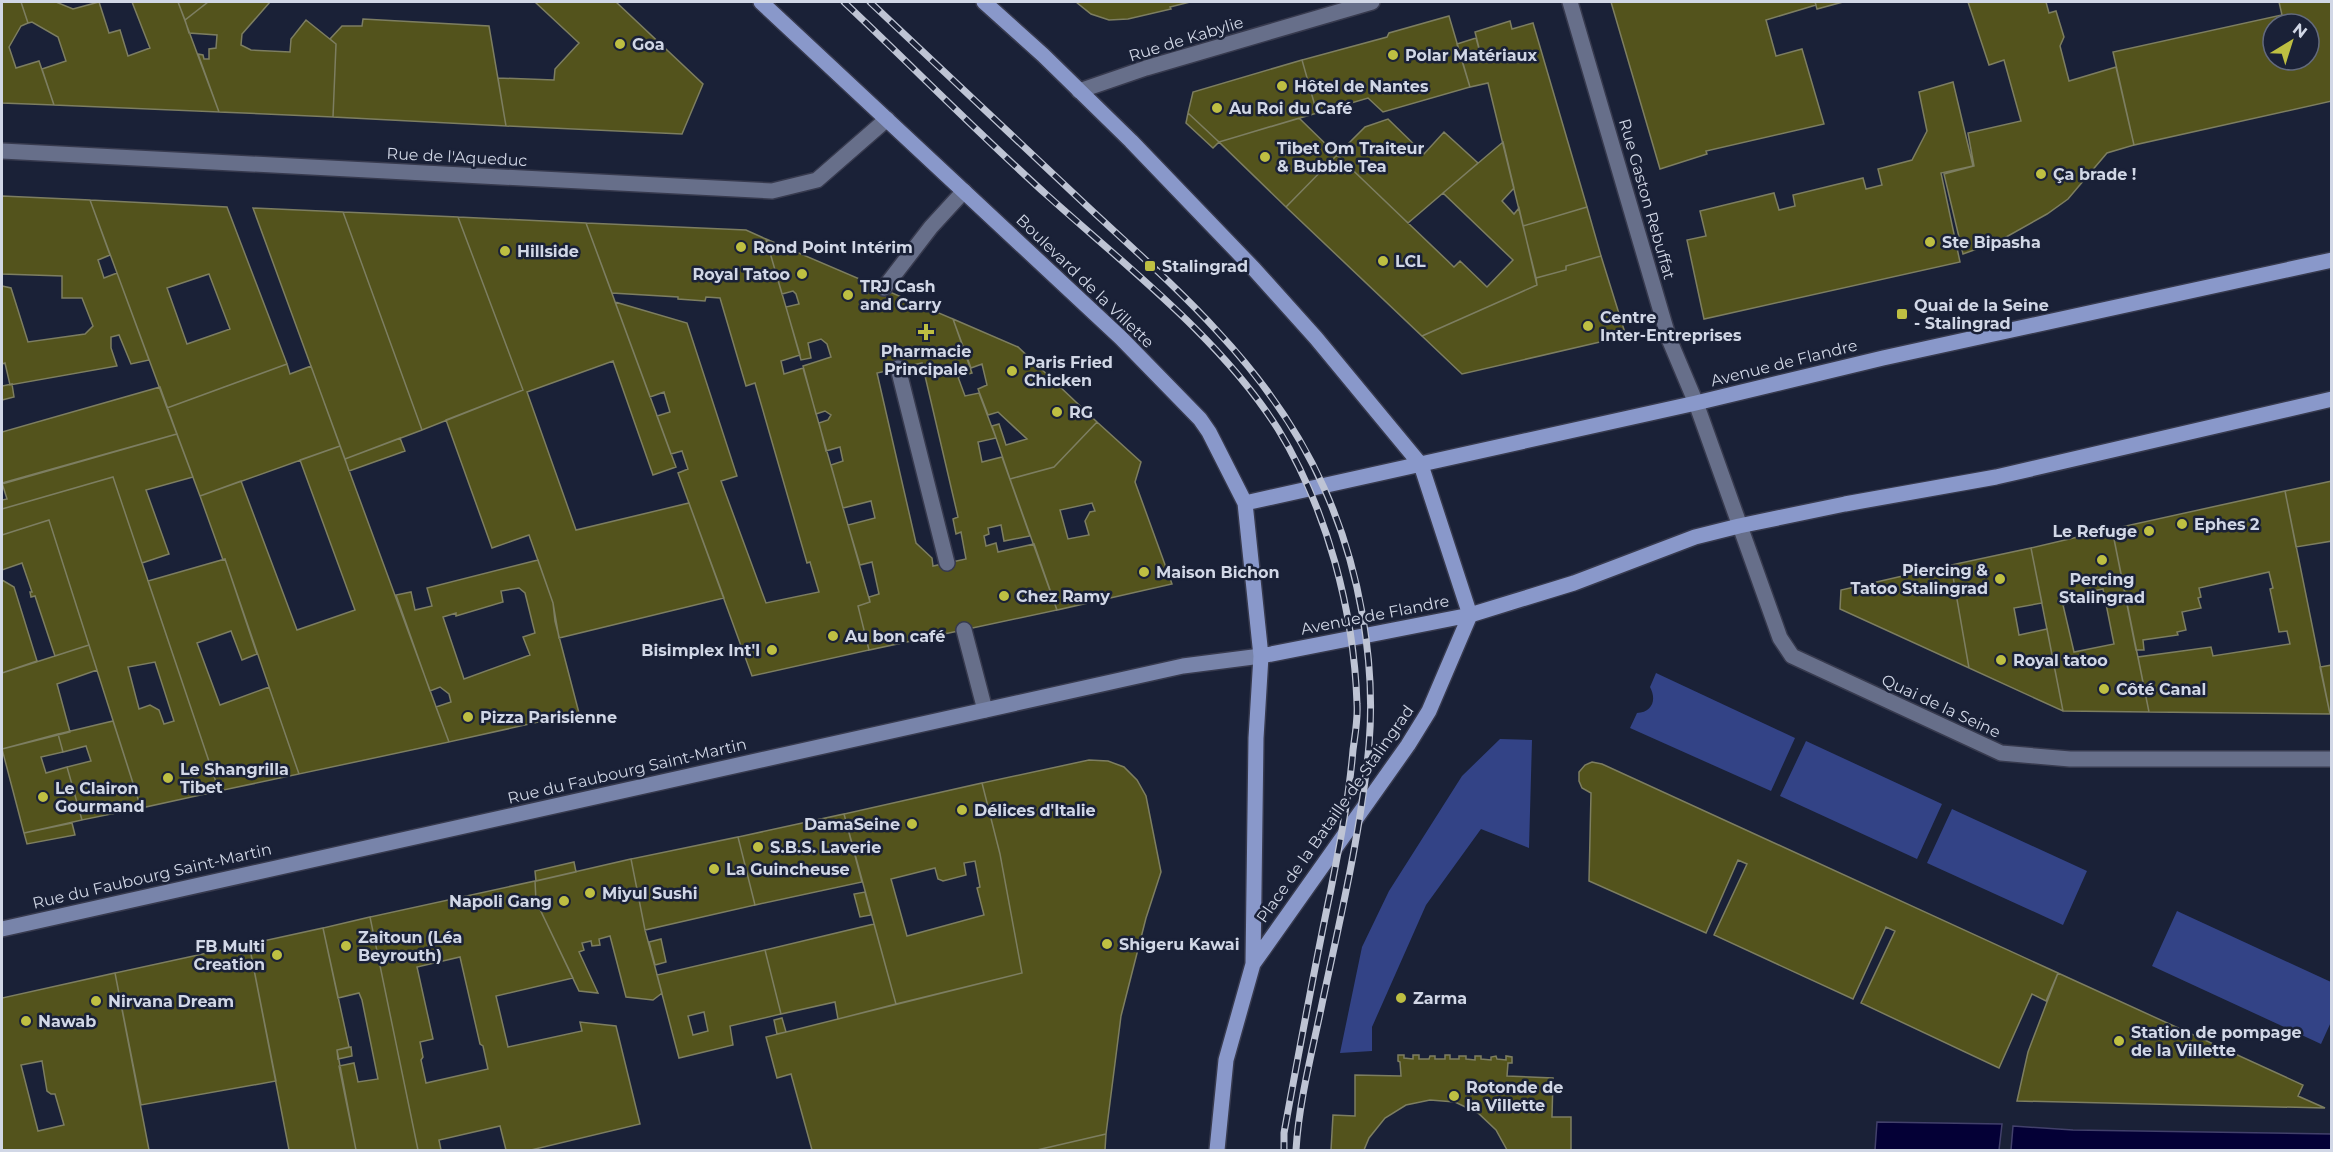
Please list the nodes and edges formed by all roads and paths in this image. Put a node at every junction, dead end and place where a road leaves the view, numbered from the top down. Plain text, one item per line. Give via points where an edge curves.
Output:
1 (761, 2) edge
2 (984, 2) edge
3 (1372, 2) edge
4 (1570, 2) edge
5 (1079, 91) junction
6 (887, 119) junction
7 (2, 151) edge
8 (964, 191) junction
9 (2331, 261) edge
10 (884, 288) dead end
11 (898, 368) dead end
12 (2331, 399) edge
13 (1696, 403) junction
14 (1421, 465) junction
15 (1245, 503) junction
16 (1739, 526) junction
17 (947, 563) dead end
18 (1470, 615) junction
19 (964, 630) dead end
20 (1261, 656) junction
21 (985, 710) junction
22 (2331, 759) edge
23 (2, 928) edge
24 (1253, 964) junction
25 (1217, 1150) edge

1 - 6 main road, Boulevard de la Villette
2 - 5 main road
3 - 5 street, Rue de Kabylie
4 - 13 street, Rue Gaston Rebuffat via 1669,339
5 - 14 main road via 1254,269
6 - 7 street, Rue de l'Aqueduc via 817,180 772,191
6 - 8 main road, Boulevard de la Villette
8 - 10 street
8 - 15 main road, Boulevard de la Villette via 1121,338 1200,419
9 - 13 main road, Avenue de Flandre via 1883,358
11 - 17 street
12 - 16 main road, Avenue de Flandre via 1996,477
13 - 14 main road, Avenue de Flandre
13 - 16 street, Rue Gaston Rebuffat
14 - 15 main road, Avenue de Flandre
14 - 18 main road
15 - 20 main road, Boulevard de la Villette
16 - 18 main road, Avenue de Flandre via 1695,537 1574,583
16 - 22 street, Quai de la Seine via 1780,638 1792,656 2001,753 2070,759
18 - 20 main road, Avenue de Flandre
18 - 24 main road, Place de la Bataille de Stalingrad via 1429,711 1408,745
19 - 21 street
20 - 21 main road, Rue du Faubourg Saint-Martin via 1183,666
20 - 24 main road, Place de la Bataille de Stalingrad
21 - 23 main road, Rue du Faubourg Saint-Martin
24 - 25 main road, Place de la Bataille de Stalingrad via 1226,1060

